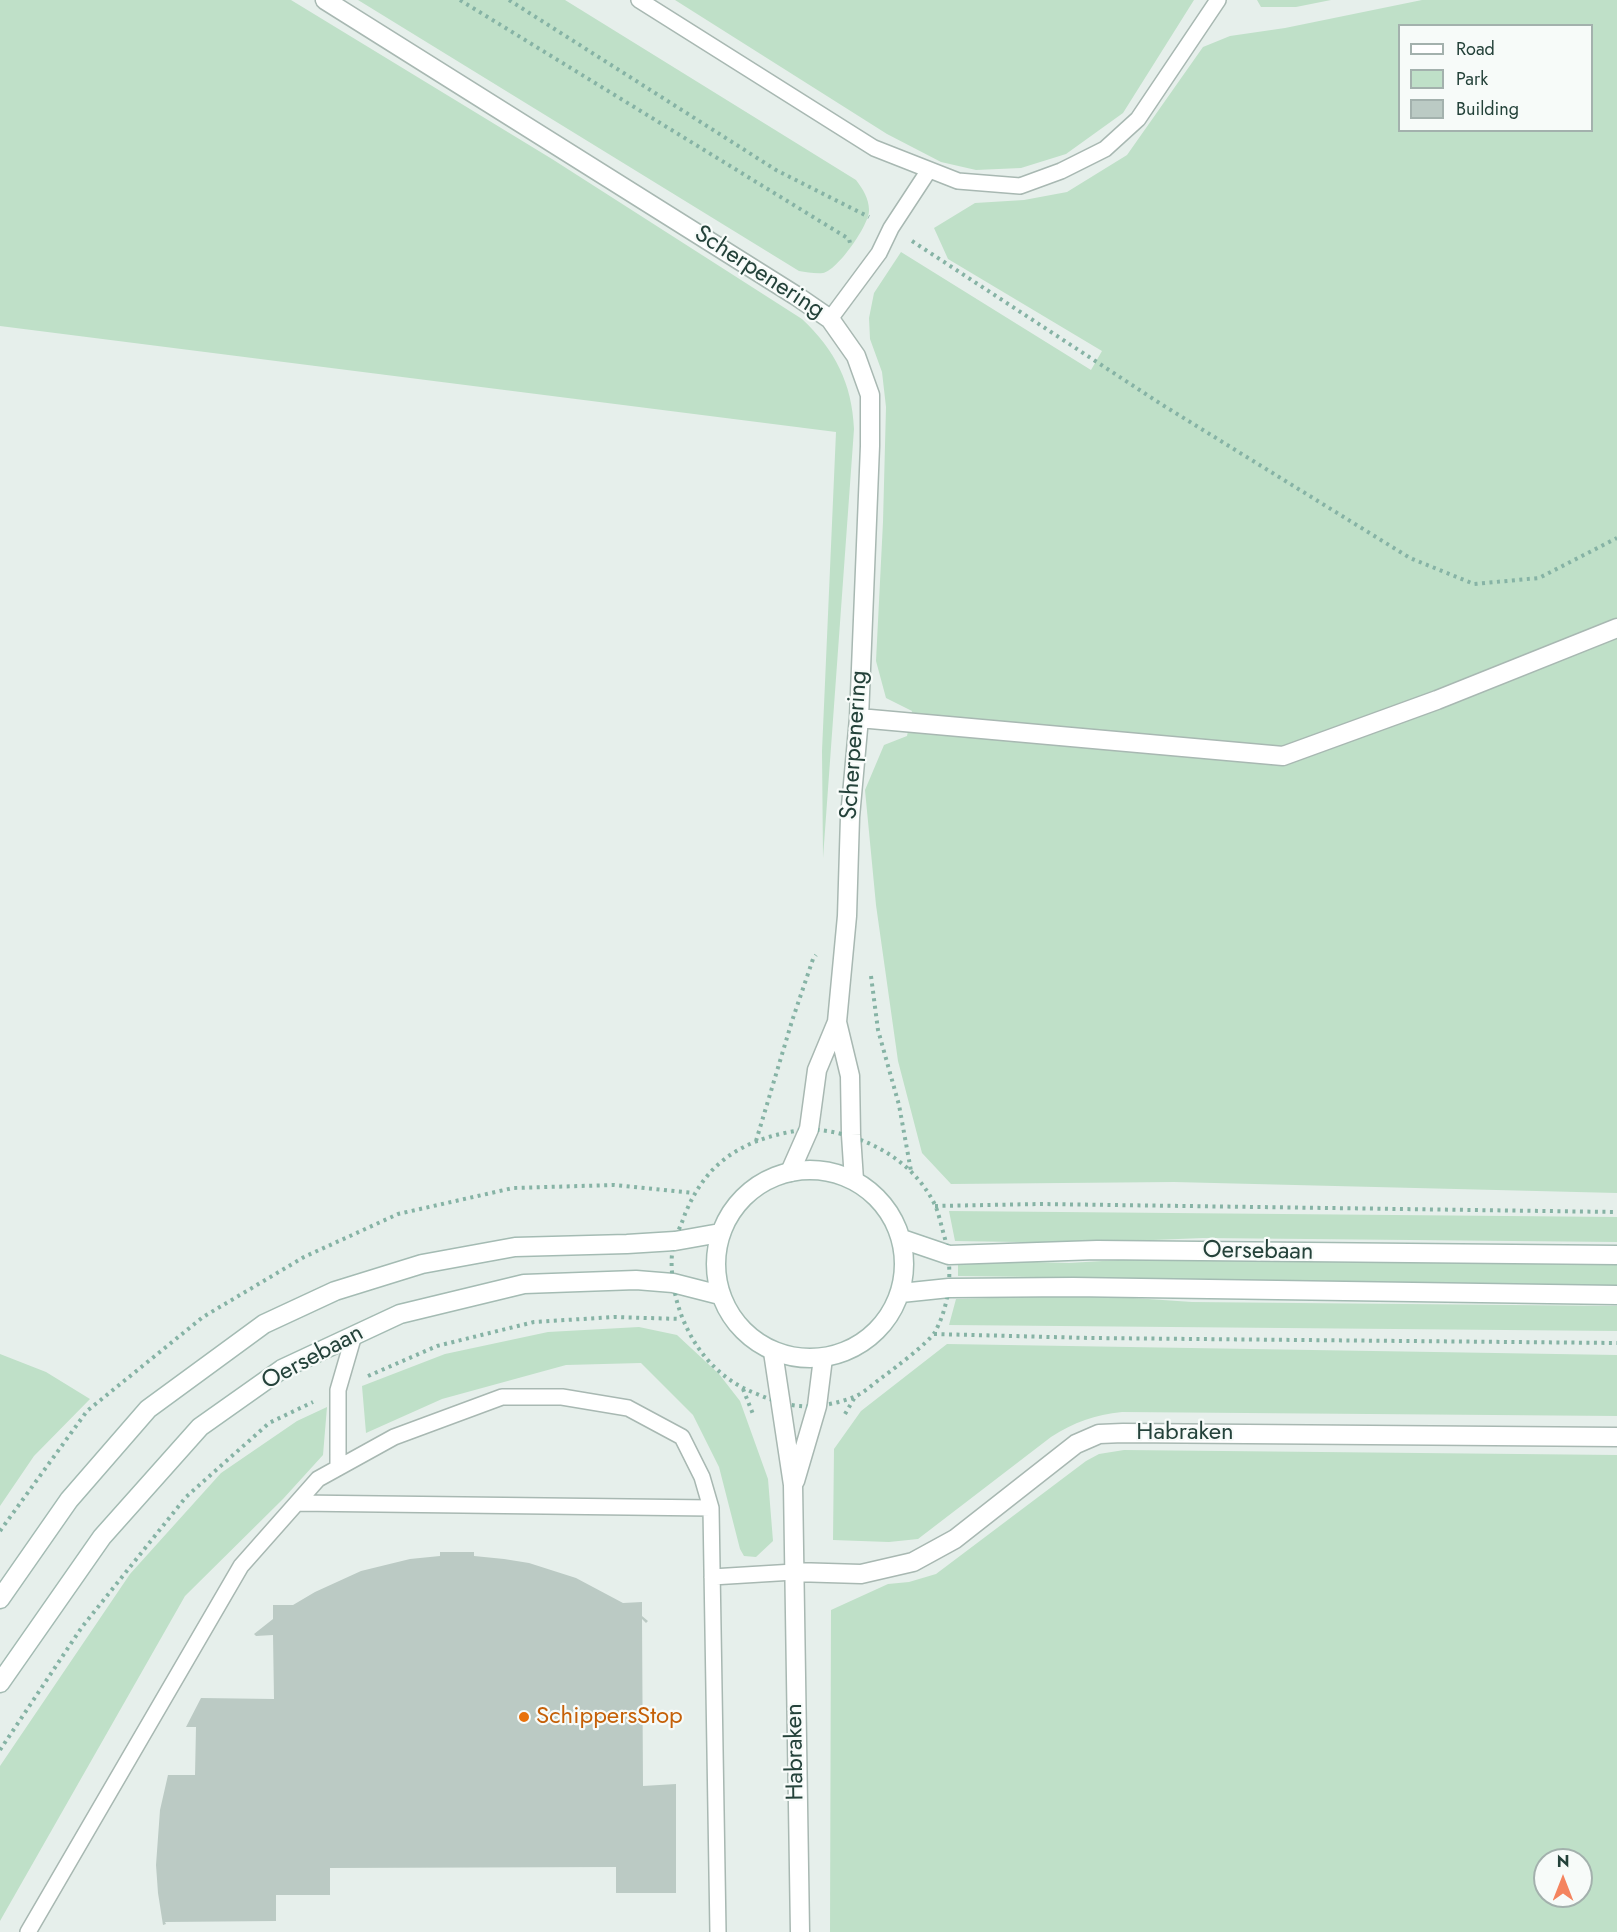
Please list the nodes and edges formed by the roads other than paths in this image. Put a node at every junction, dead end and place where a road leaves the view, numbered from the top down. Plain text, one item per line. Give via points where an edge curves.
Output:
1 (325, 0) edge
2 (639, 0) edge
3 (1218, 0) edge
4 (929, 170) junction
5 (830, 319) junction
6 (1617, 628) edge
7 (859, 718) junction
8 (837, 1022) junction
9 (790, 1172) junction
10 (854, 1180) junction
11 (720, 1233) junction
12 (902, 1239) junction
13 (1617, 1256) edge
14 (901, 1293) junction
15 (720, 1295) junction
16 (1617, 1295) edge
17 (354, 1335) junction
18 (773, 1352) junction
19 (824, 1358) junction
20 (1617, 1437) edge
21 (338, 1468) junction
22 (793, 1485) junction
23 (297, 1503) junction
24 (711, 1508) junction
25 (794, 1572) junction
26 (712, 1577) junction
27 (0, 1599) edge
28 (0, 1683) edge
29 (28, 1932) edge
30 (717, 1932) edge
31 (800, 1932) edge

1 - 5 street, Scherpenering
2 - 4 lane via 874,148
3 - 4 lane via 1138,119 1105,149 1020,186 958,181
4 - 5 lane via 879,253
5 - 7 street, Scherpenering via 856,356 870,395
6 - 7 street via 1283,756
7 - 8 street, Scherpenering via 850,817 848,916
8 - 9 street, Scherpenering via 817,1070 808,1129
8 - 10 street, Scherpenering via 850,1076
9 - 10 street via 823,1171
9 - 11 street via 760,1184 736,1205
10 - 12 street via 884,1204
11 - 15 street via 715,1274
11 - 27 street, Oersebaan via 627,1244 515,1247 422,1264 335,1291 264,1324 148,1409 69,1500
12 - 13 street, Oersebaan via 949,1255 1097,1250
12 - 14 street via 905,1266
14 - 16 street, Oersebaan via 949,1288 1073,1287
14 - 19 street via 885,1323 860,1345
15 - 17 street, Oersebaan via 673,1283 636,1280 524,1284 400,1314
15 - 18 street via 740,1329
17 - 21 lane via 338,1390
17 - 28 street, Oersebaan via 282,1369 200,1428 102,1537
18 - 19 street via 801,1359
18 - 22 street, Habraken
19 - 22 street, Habraken via 817,1406
20 - 25 street, Habraken via 1099,1434 1076,1444 955,1539 913,1562 861,1574
21 - 23 lane via 318,1479
21 - 24 lane via 394,1437 502,1397 562,1397 628,1408 681,1437 702,1477
22 - 25 street, Habraken
23 - 24 lane
23 - 29 lane via 242,1566
24 - 26 lane
25 - 26 lane
25 - 31 street, Habraken
26 - 30 lane

